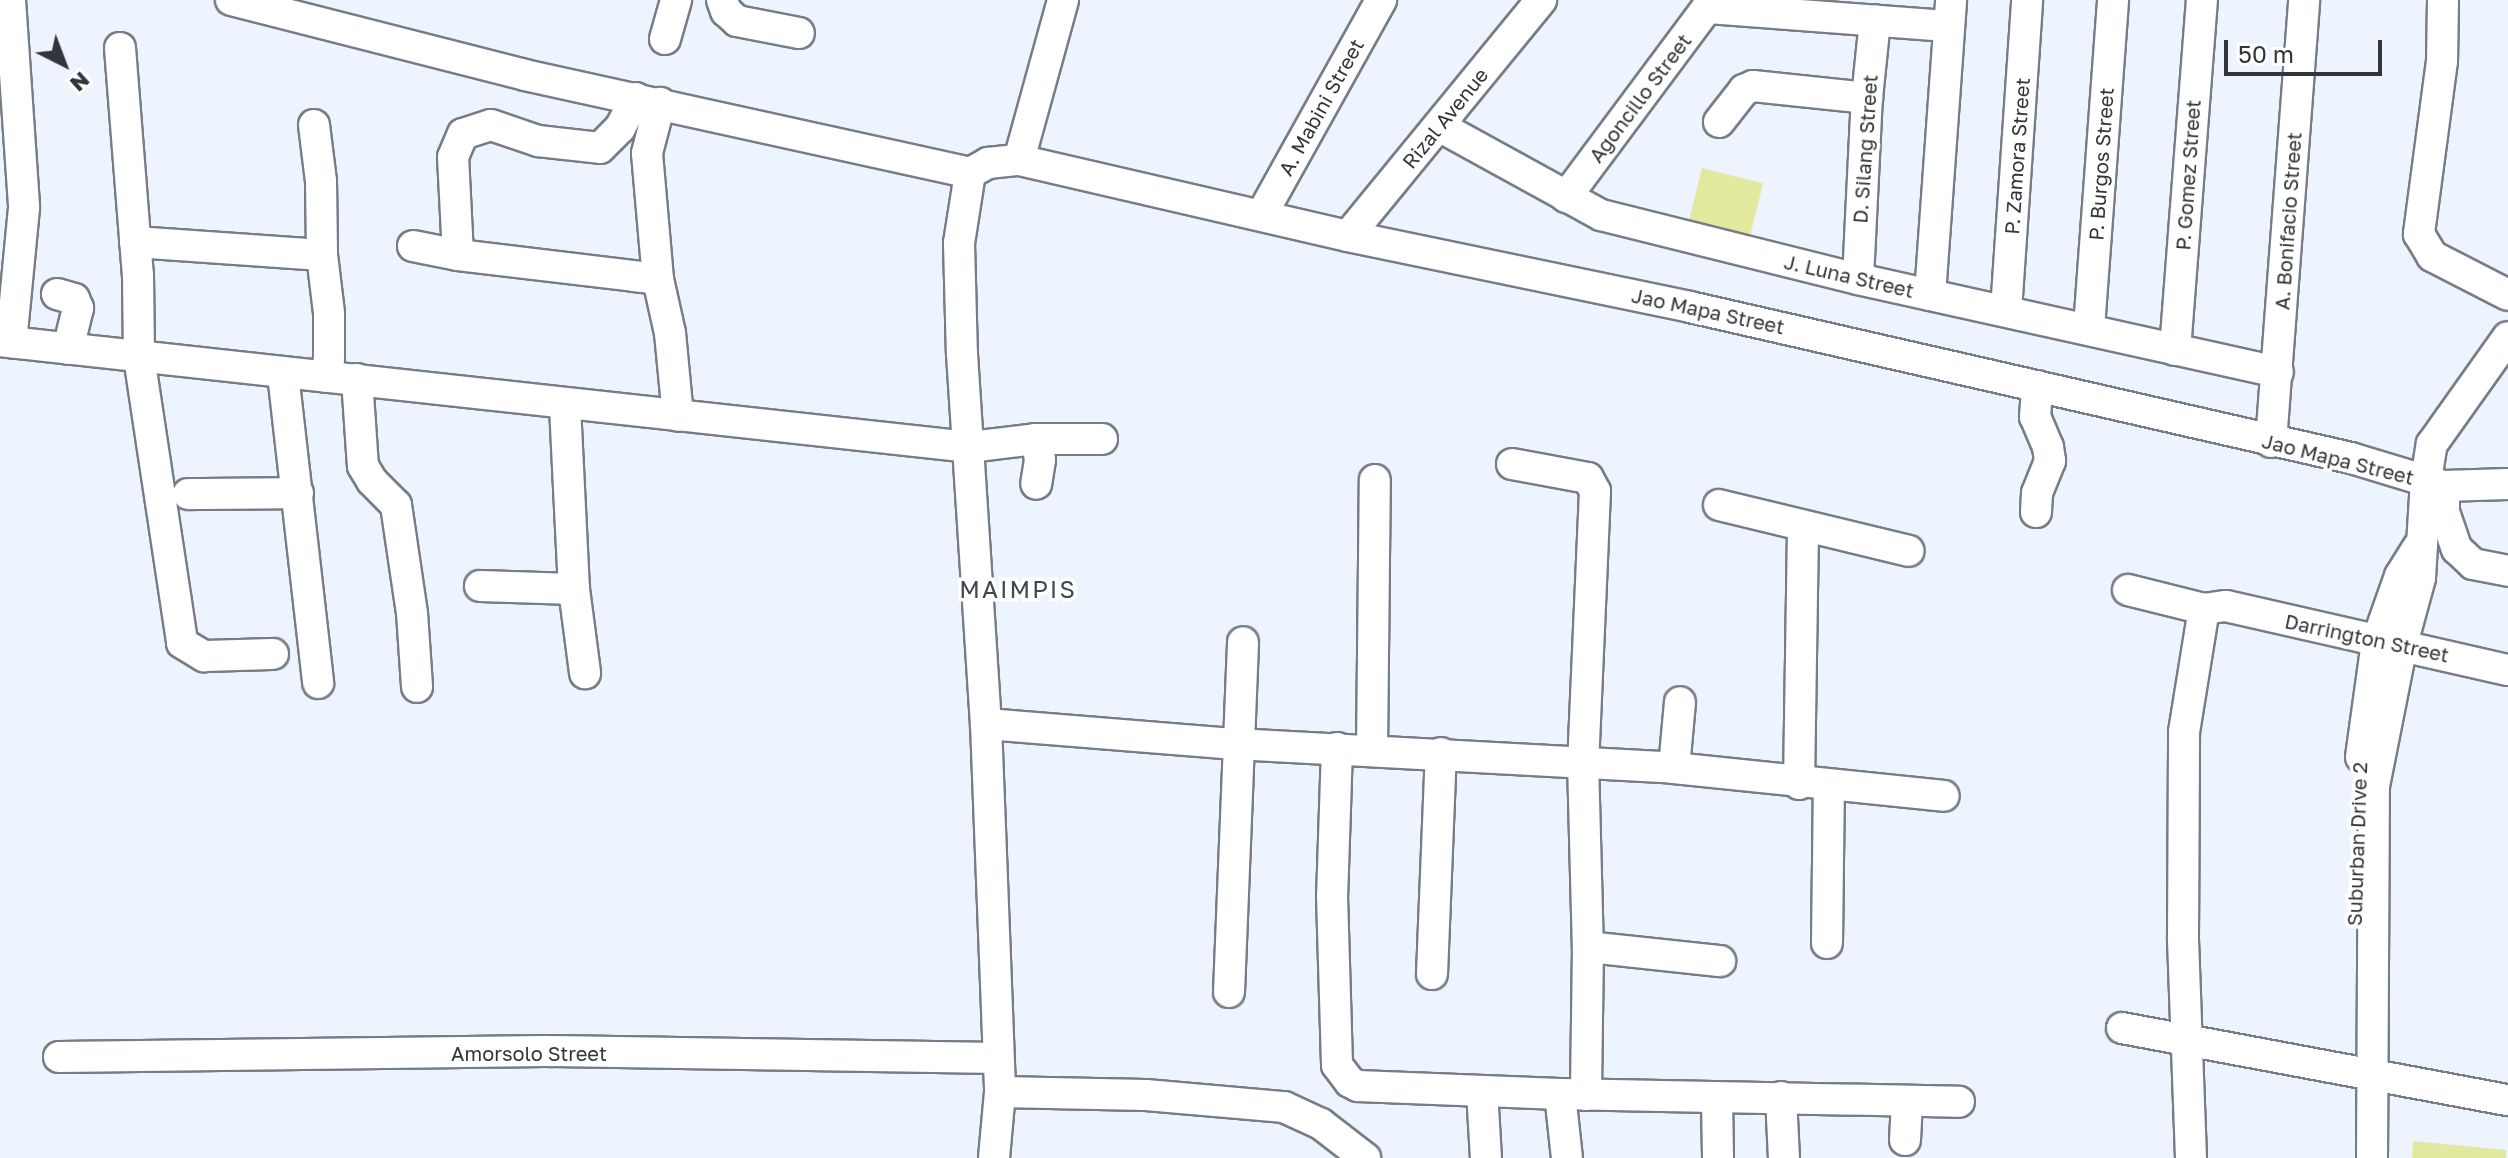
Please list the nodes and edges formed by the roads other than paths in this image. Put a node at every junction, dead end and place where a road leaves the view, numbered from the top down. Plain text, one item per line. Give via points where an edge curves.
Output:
1 (10, 0) edge
2 (231, 0) edge
3 (676, 0) edge
4 (722, 0) edge
5 (1063, 0) edge
6 (1381, 0) edge
7 (1541, 0) edge
8 (2027, 0) edge
9 (2113, 0) edge
10 (2202, 0) edge
11 (2304, 0) edge
12 (2443, 0) edge
13 (1710, 4) edge
14 (1949, 13) edge
15 (1875, 20) junction
16 (799, 33) dead end
17 (665, 39) dead end
18 (120, 48) dead end
19 (1867, 98) junction
20 (648, 100) junction
21 (1719, 122) dead end
22 (314, 125) dead end
23 (1439, 126) junction
24 (1019, 160) junction
25 (970, 173) junction
26 (12, 194) edge
27 (1566, 197) junction
28 (1262, 214) junction
29 (1348, 236) junction
30 (135, 242) junction
31 (413, 246) dead end
32 (322, 255) junction
33 (458, 255) junction
34 (658, 279) junction
35 (1858, 279) junction
36 (57, 294) dead end
37 (1930, 295) junction
38 (2508, 295) edge
39 (2006, 311) junction
40 (2089, 328) junction
41 (2508, 337) edge
42 (5, 342) edge
43 (68, 349) junction
44 (2175, 350) junction
45 (139, 357) junction
46 (2278, 372) junction
47 (283, 374) junction
48 (325, 377) junction
49 (357, 379) junction
50 (2037, 386) junction
51 (565, 406) junction
52 (678, 416) junction
53 (1036, 439) junction
54 (1102, 439) dead end
55 (2271, 442) junction
56 (970, 447) junction
57 (1512, 464) dead end
58 (1375, 480) dead end
59 (2435, 483) junction
60 (1036, 484) dead end
61 (2508, 484) edge
62 (298, 493) junction
63 (188, 494) dead end
64 (1719, 505) dead end
65 (2036, 512) dead end
66 (1803, 528) junction
67 (1909, 551) dead end
68 (2508, 571) edge
69 (480, 586) dead end
70 (574, 589) junction
71 (2128, 590) dead end
72 (2215, 607) junction
73 (1243, 642) dead end
74 (2389, 643) junction
75 (273, 654) dead end
76 (2508, 670) edge
77 (585, 673) dead end
78 (318, 683) dead end
79 (417, 687) dead end
80 (1680, 702) dead end
81 (986, 724) junction
82 (1236, 744) junction
83 (1337, 748) junction
84 (1372, 751) junction
85 (1441, 753) junction
86 (1583, 761) junction
87 (1674, 768) junction
88 (1814, 785) junction
89 (1944, 796) dead end
90 (1827, 943) dead end
91 (1588, 947) junction
92 (1720, 961) dead end
93 (1432, 974) dead end
94 (1229, 992) dead end
95 (2122, 1028) dead end
96 (2189, 1041) junction
97 (59, 1057) dead end
98 (998, 1058) junction
99 (2360, 1073) junction
100 (1482, 1091) junction
101 (1000, 1092) junction
102 (1573, 1095) junction
103 (1781, 1097) junction
104 (1717, 1099) junction
105 (2508, 1100) edge
106 (1907, 1102) junction
107 (1959, 1102) dead end
108 (1905, 1140) dead end
109 (994, 1158) edge
110 (1365, 1158) edge
111 (1486, 1158) edge
112 (1567, 1158) edge
113 (1718, 1158) edge
114 (1784, 1158) edge
115 (2191, 1158) edge
116 (2353, 1158) edge
117 (2372, 1158) edge

1 - 26 street
2 - 20 street via 525,75
3 - 17 street
4 - 16 street via 737,21
5 - 24 street
6 - 28 street, A. Mabini Street
7 - 23 street, Rizal Avenue
8 - 39 street, P. Zamora Street
9 - 40 street, P. Burgos Street
10 - 44 street, P. Gomez Street
11 - 46 street, A. Bonifacio Street
12 - 38 street via 2442,61 2419,234 2432,256
13 - 15 street
13 - 27 street, Agoncillo Street
14 - 15 street
14 - 37 street
15 - 19 street, D. Silang Street
18 - 30 street
19 - 21 street via 1753,86
19 - 35 street, D. Silang Street
20 - 25 street
20 - 33 street via 600,148 538,141 491,125 463,134 453,157
20 - 34 street
22 - 32 street
23 - 27 street, J. Luna Street
23 - 29 street, Rizal Avenue
24 - 25 street, Jao Mapa Street via 988,163
24 - 28 street, Jao Mapa Street
25 - 56 street via 959,243
26 - 42 street
27 - 35 street, J. Luna Street via 1601,215
28 - 29 street, Jao Mapa Street
29 - 50 street, Jao Mapa Street via 1675,303
30 - 32 street
30 - 45 street
31 - 33 street
32 - 48 street via 329,313
33 - 34 street
34 - 52 street via 670,333
35 - 37 street, J. Luna Street
36 - 43 street via 74,299 78,308
37 - 39 street, J. Luna Street
39 - 40 street, J. Luna Street
40 - 44 street, J. Luna Street
41 - 59 street via 2434,441
42 - 43 street
43 - 45 street
44 - 46 street, J. Luna Street
45 - 47 street
45 - 75 street via 182,643 204,656
46 - 55 street, A. Bonifacio Street
47 - 48 street
47 - 62 street
48 - 49 street
49 - 51 street
49 - 79 street via 363,466 396,505
50 - 55 street, Jao Mapa Street
50 - 65 street via 2035,417 2050,461 2037,493
51 - 52 street
51 - 70 street
52 - 56 street
53 - 54 street
53 - 56 street
53 - 60 street
55 - 59 street, Jao Mapa Street
56 - 81 street
57 - 86 street via 1588,478 1595,491
58 - 84 street
59 - 61 street, Jao Mapa Street
59 - 68 street via 2457,549 2473,564
59 - 74 street, Suburban Drive 2 via 2420,578
62 - 63 street
62 - 78 street
64 - 66 street
66 - 67 street
66 - 88 street
69 - 70 street
70 - 77 street
71 - 72 street, Darrington Street
72 - 74 street, Darrington Street
72 - 96 street via 2184,732 2183,937
73 - 82 street
74 - 76 street, Darrington Street
74 - 99 street, Suburban Drive 2 via 2374,786
80 - 87 street
81 - 82 street
81 - 98 street
82 - 83 street
82 - 94 street
83 - 84 street
83 - 100 street via 1332,896 1339,1072 1358,1086
84 - 85 street
85 - 86 street
85 - 93 street
86 - 87 street
86 - 91 street
87 - 88 street
88 - 89 street
88 - 90 street
91 - 92 street
91 - 102 street
95 - 96 street
96 - 99 street
96 - 115 street
97 - 98 street, Amorsolo Street via 546,1051
98 - 101 street
99 - 105 street
99 - 116 street, Suburban Drive 2
99 - 117 street, Suburban Drive 2
100 - 102 street
100 - 111 street
101 - 109 street
101 - 110 street via 1146,1095 1284,1107 1321,1124
102 - 104 street
102 - 112 street
103 - 104 street
103 - 106 street
103 - 114 street
104 - 113 street
106 - 107 street
106 - 108 street

